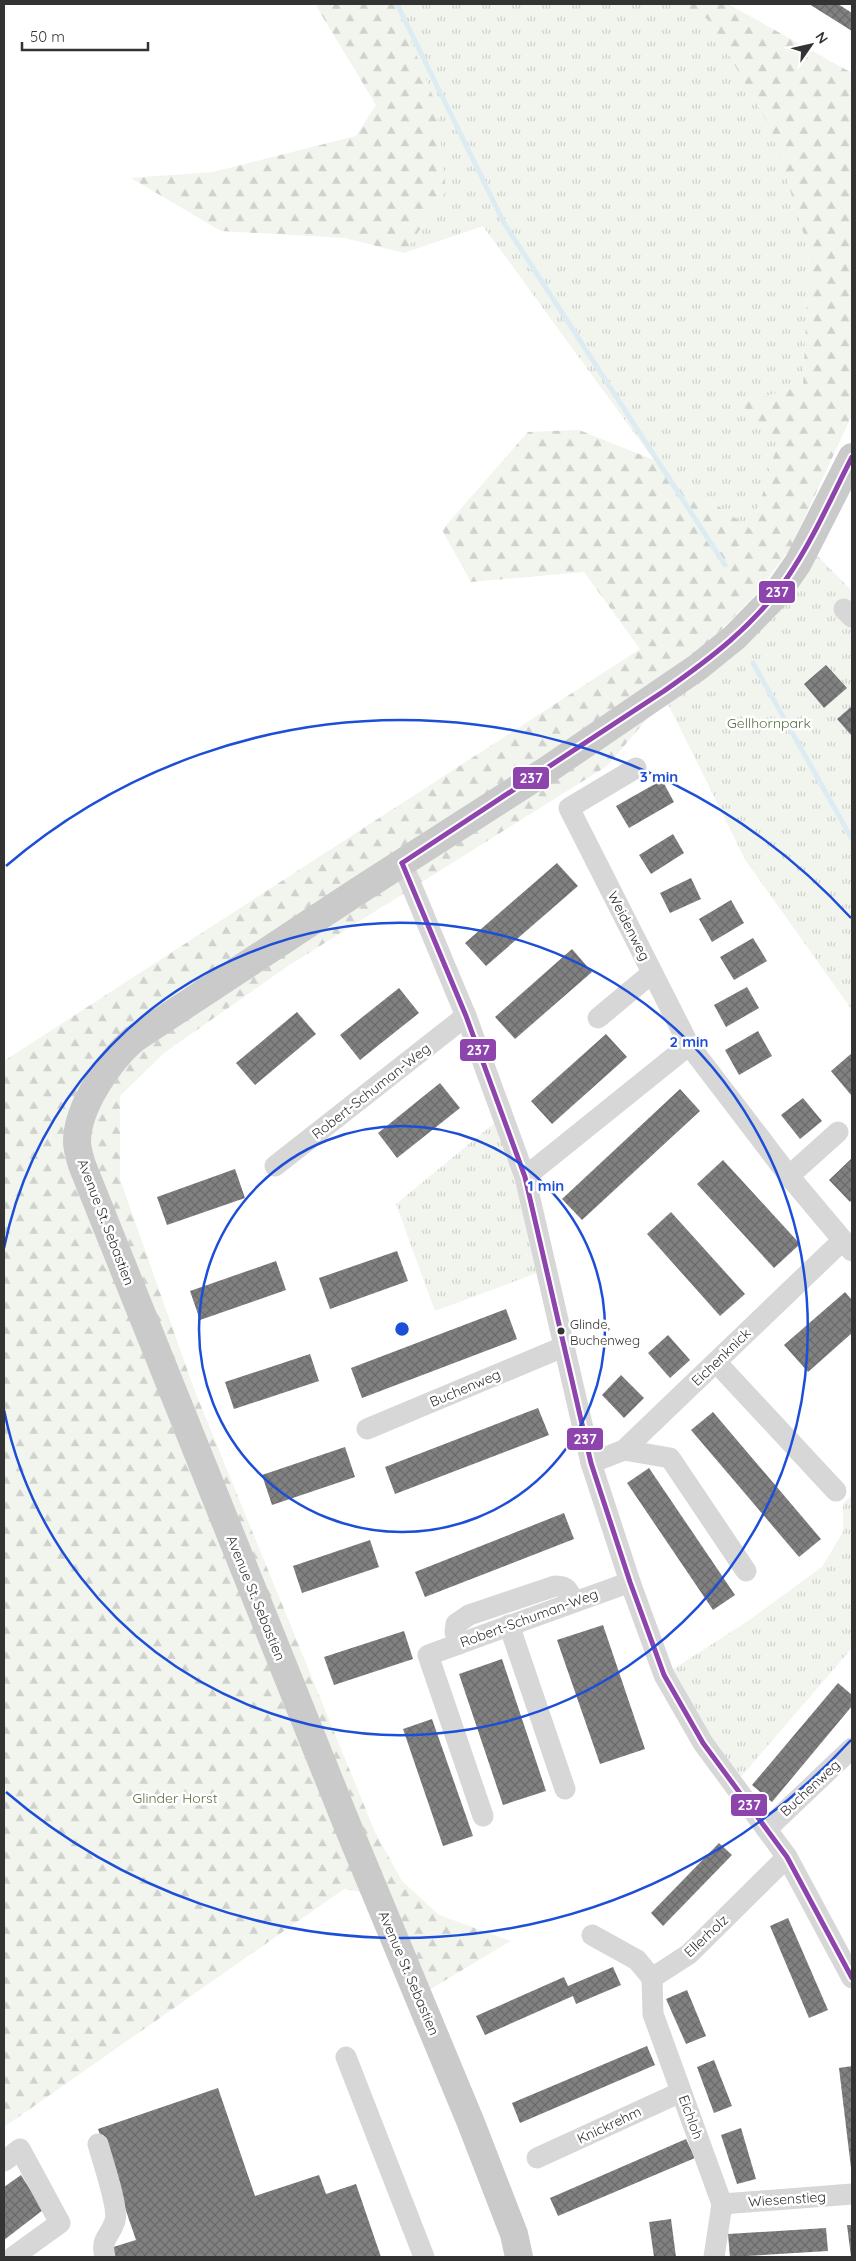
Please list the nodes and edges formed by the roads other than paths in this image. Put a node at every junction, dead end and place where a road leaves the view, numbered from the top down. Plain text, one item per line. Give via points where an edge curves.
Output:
1 (852, 457) edge
2 (636, 768) dead end
3 (402, 862) junction
4 (652, 973) junction
5 (466, 1016) junction
6 (598, 1018) dead end
7 (689, 1045) junction
8 (838, 1132) dead end
9 (275, 1166) dead end
10 (788, 1176) junction
11 (525, 1177) junction
12 (848, 1246) edge
13 (563, 1347) junction
14 (716, 1362) junction
15 (367, 1429) dead end
16 (624, 1450) junction
17 (591, 1463) junction
18 (836, 1491) dead end
19 (746, 1571) dead end
20 (630, 1582) junction
21 (573, 1602) junction
22 (509, 1625) junction
23 (459, 1644) junction
24 (852, 1748) edge
25 (565, 1789) dead end
26 (483, 1816) dead end
27 (768, 1828) junction
28 (787, 1857) junction
29 (592, 1935) dead end
30 (652, 1978) junction
31 (852, 1978) edge
32 (346, 2057) dead end
33 (681, 2092) junction
34 (98, 2144) dead end
35 (537, 2158) dead end
36 (4, 2161) edge
37 (852, 2194) edge
38 (722, 2204) junction
39 (13, 2257) edge
40 (105, 2257) edge
41 (424, 2257) edge
42 (519, 2257) edge
43 (714, 2257) edge

1 - 3 main road, Avenue St. Sebastien via 798,564 775,596 735,637 698,667 579,748
2 - 4 street, Weidenweg via 569,808
3 - 5 street, Buchenweg
3 - 42 main road, Avenue St. Sebastien via 134,1039 118,1053 96,1084 77,1143 82,1165 475,2133 514,2234
4 - 6 street
4 - 7 street, Weidenweg
5 - 9 street, Robert-Schuman-Weg
5 - 11 street, Buchenweg
7 - 10 street, Weidenweg
7 - 11 street
8 - 10 street
10 - 12 street, Weidenweg
11 - 13 street, Buchenweg
12 - 14 street, Eichenknick
13 - 15 street, Buchenweg
13 - 17 street, Buchenweg
14 - 16 street, Eichenknick
14 - 18 street
16 - 17 street, Eichenknick
16 - 19 street via 670,1458
17 - 20 street, Buchenweg
20 - 21 street, Robert-Schuman-Weg
20 - 27 street, Buchenweg via 670,1689 722,1771
21 - 22 street, Robert-Schuman-Weg
21 - 23 street via 569,1590 555,1586 469,1616 456,1624
22 - 23 street, Robert-Schuman-Weg
22 - 25 street
23 - 26 street, Robert-Schuman-Weg via 428,1655
24 - 27 street, Buchenweg
27 - 28 street, Buchenweg
28 - 30 street, Ellerholz via 689,1954
28 - 31 street, Buchenweg
29 - 30 street via 637,1960
30 - 33 street, Eichloh via 653,2014
32 - 41 street
33 - 35 street, Knickrehm
33 - 38 street, Eichloh
34 - 40 street via 116,2208 116,2220 103,2242
36 - 39 street via 20,2149 60,2223
37 - 38 street, Wiesenstieg
38 - 43 street, Eichloh

